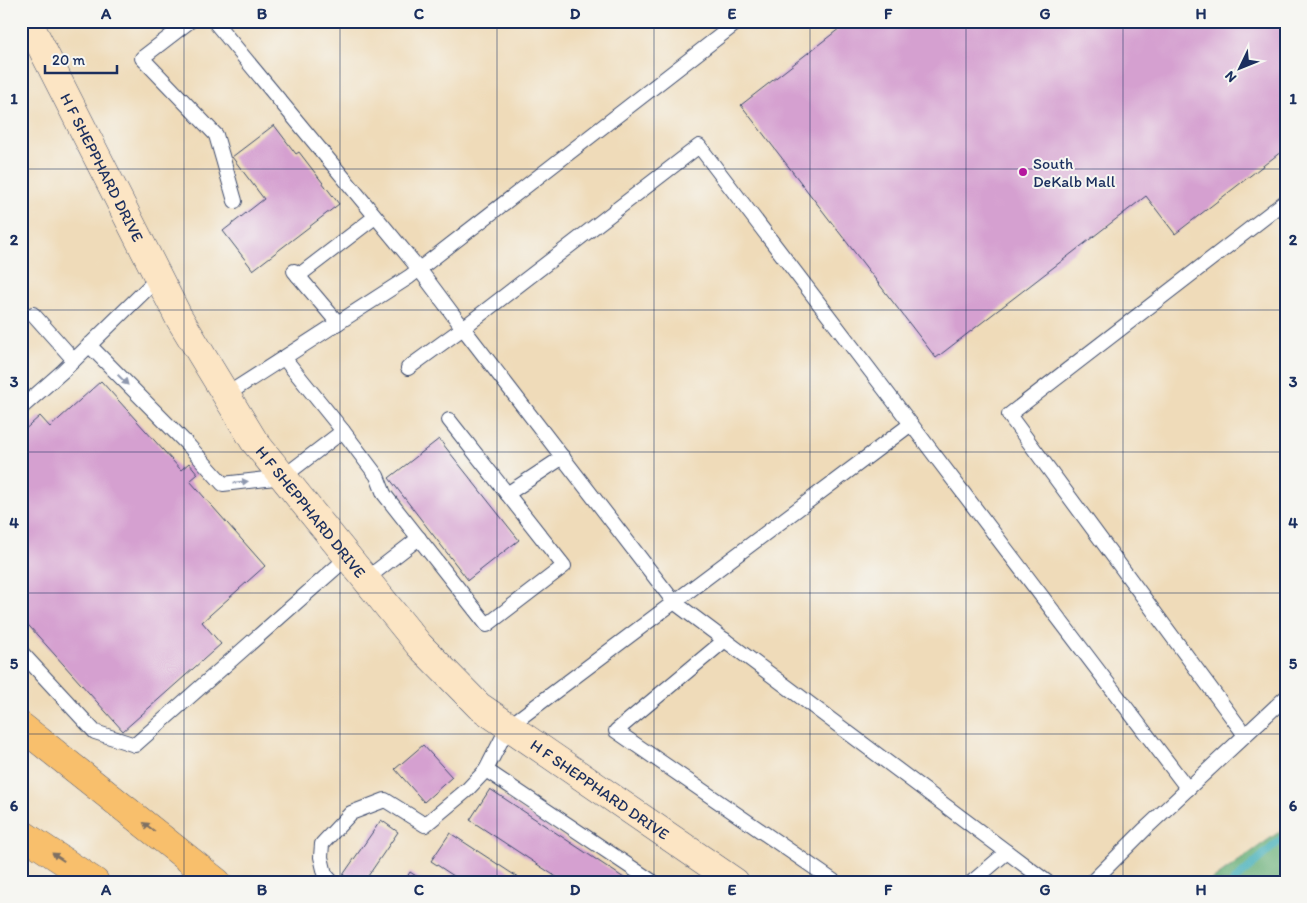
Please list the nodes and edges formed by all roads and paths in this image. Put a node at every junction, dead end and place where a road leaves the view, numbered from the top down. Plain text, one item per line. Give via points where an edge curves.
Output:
1 (28, 21) edge
2 (190, 21) edge
3 (214, 21) edge
4 (739, 21) edge
5 (235, 201) dead end
6 (1286, 201) edge
7 (375, 217) junction
8 (419, 269) junction
9 (158, 278) junction
10 (32, 314) dead end
11 (338, 323) junction
12 (464, 328) junction
13 (89, 345) junction
14 (284, 358) junction
15 (74, 360) junction
16 (408, 368) dead end
17 (226, 395) junction
18 (21, 408) edge
19 (449, 420) dead end
20 (910, 424) junction
21 (343, 431) junction
22 (563, 457) junction
23 (284, 477) junction
24 (507, 494) junction
25 (419, 538) junction
26 (348, 557) junction
27 (366, 579) junction
28 (674, 602) junction
29 (725, 640) junction
30 (21, 652) edge
31 (1286, 697) edge
32 (21, 726) edge
33 (508, 727) junction
34 (1245, 735) junction
35 (486, 770) junction
36 (1188, 789) junction
37 (21, 833) edge
38 (1007, 852) junction
39 (95, 882) edge
40 (217, 882) edge
41 (332, 882) edge
42 (654, 882) edge
43 (735, 882) edge
44 (835, 882) edge
45 (972, 882) edge
46 (1047, 882) edge
47 (1092, 882) edge

1 - 9 street, H F SHEPPHARD DRIVE
2 - 5 lane via 142,58 216,135
3 - 7 lane
4 - 8 lane
6 - 34 lane via 1009,414
7 - 8 lane
7 - 11 lane via 296,273
8 - 11 lane
8 - 12 lane
9 - 13 lane
9 - 17 street, H F SHEPPHARD DRIVE
10 - 15 lane
11 - 14 lane
12 - 16 lane
12 - 20 lane via 698,146
12 - 22 lane
13 - 15 lane
13 -> 23 lane via 222,484
14 - 17 lane
14 - 21 lane
15 - 18 lane
17 - 23 street, H F SHEPPHARD DRIVE via 254,441
19 - 24 lane
20 - 28 lane
20 - 36 lane
21 - 23 lane
21 - 25 lane via 377,476 384,494
22 - 24 lane
22 - 28 lane
23 - 26 street, H F SHEPPHARD DRIVE
24 - 25 lane via 564,566 487,625
25 - 27 lane
26 - 27 street, H F SHEPPHARD DRIVE
26 - 30 lane via 135,745 95,732
27 - 33 street, H F SHEPPHARD DRIVE via 432,659 479,706
28 - 29 lane
28 - 33 lane
29 - 38 lane
29 - 44 lane via 616,731
31 - 34 lane
40 -> 32 highway
33 - 35 lane
33 - 43 street, H F SHEPPHARD DRIVE
34 - 36 lane
35 - 41 lane via 426,825 385,800 351,813 322,844 325,874
35 - 42 lane
36 - 47 lane
39 -> 37 highway
38 - 45 lane
38 - 46 lane

